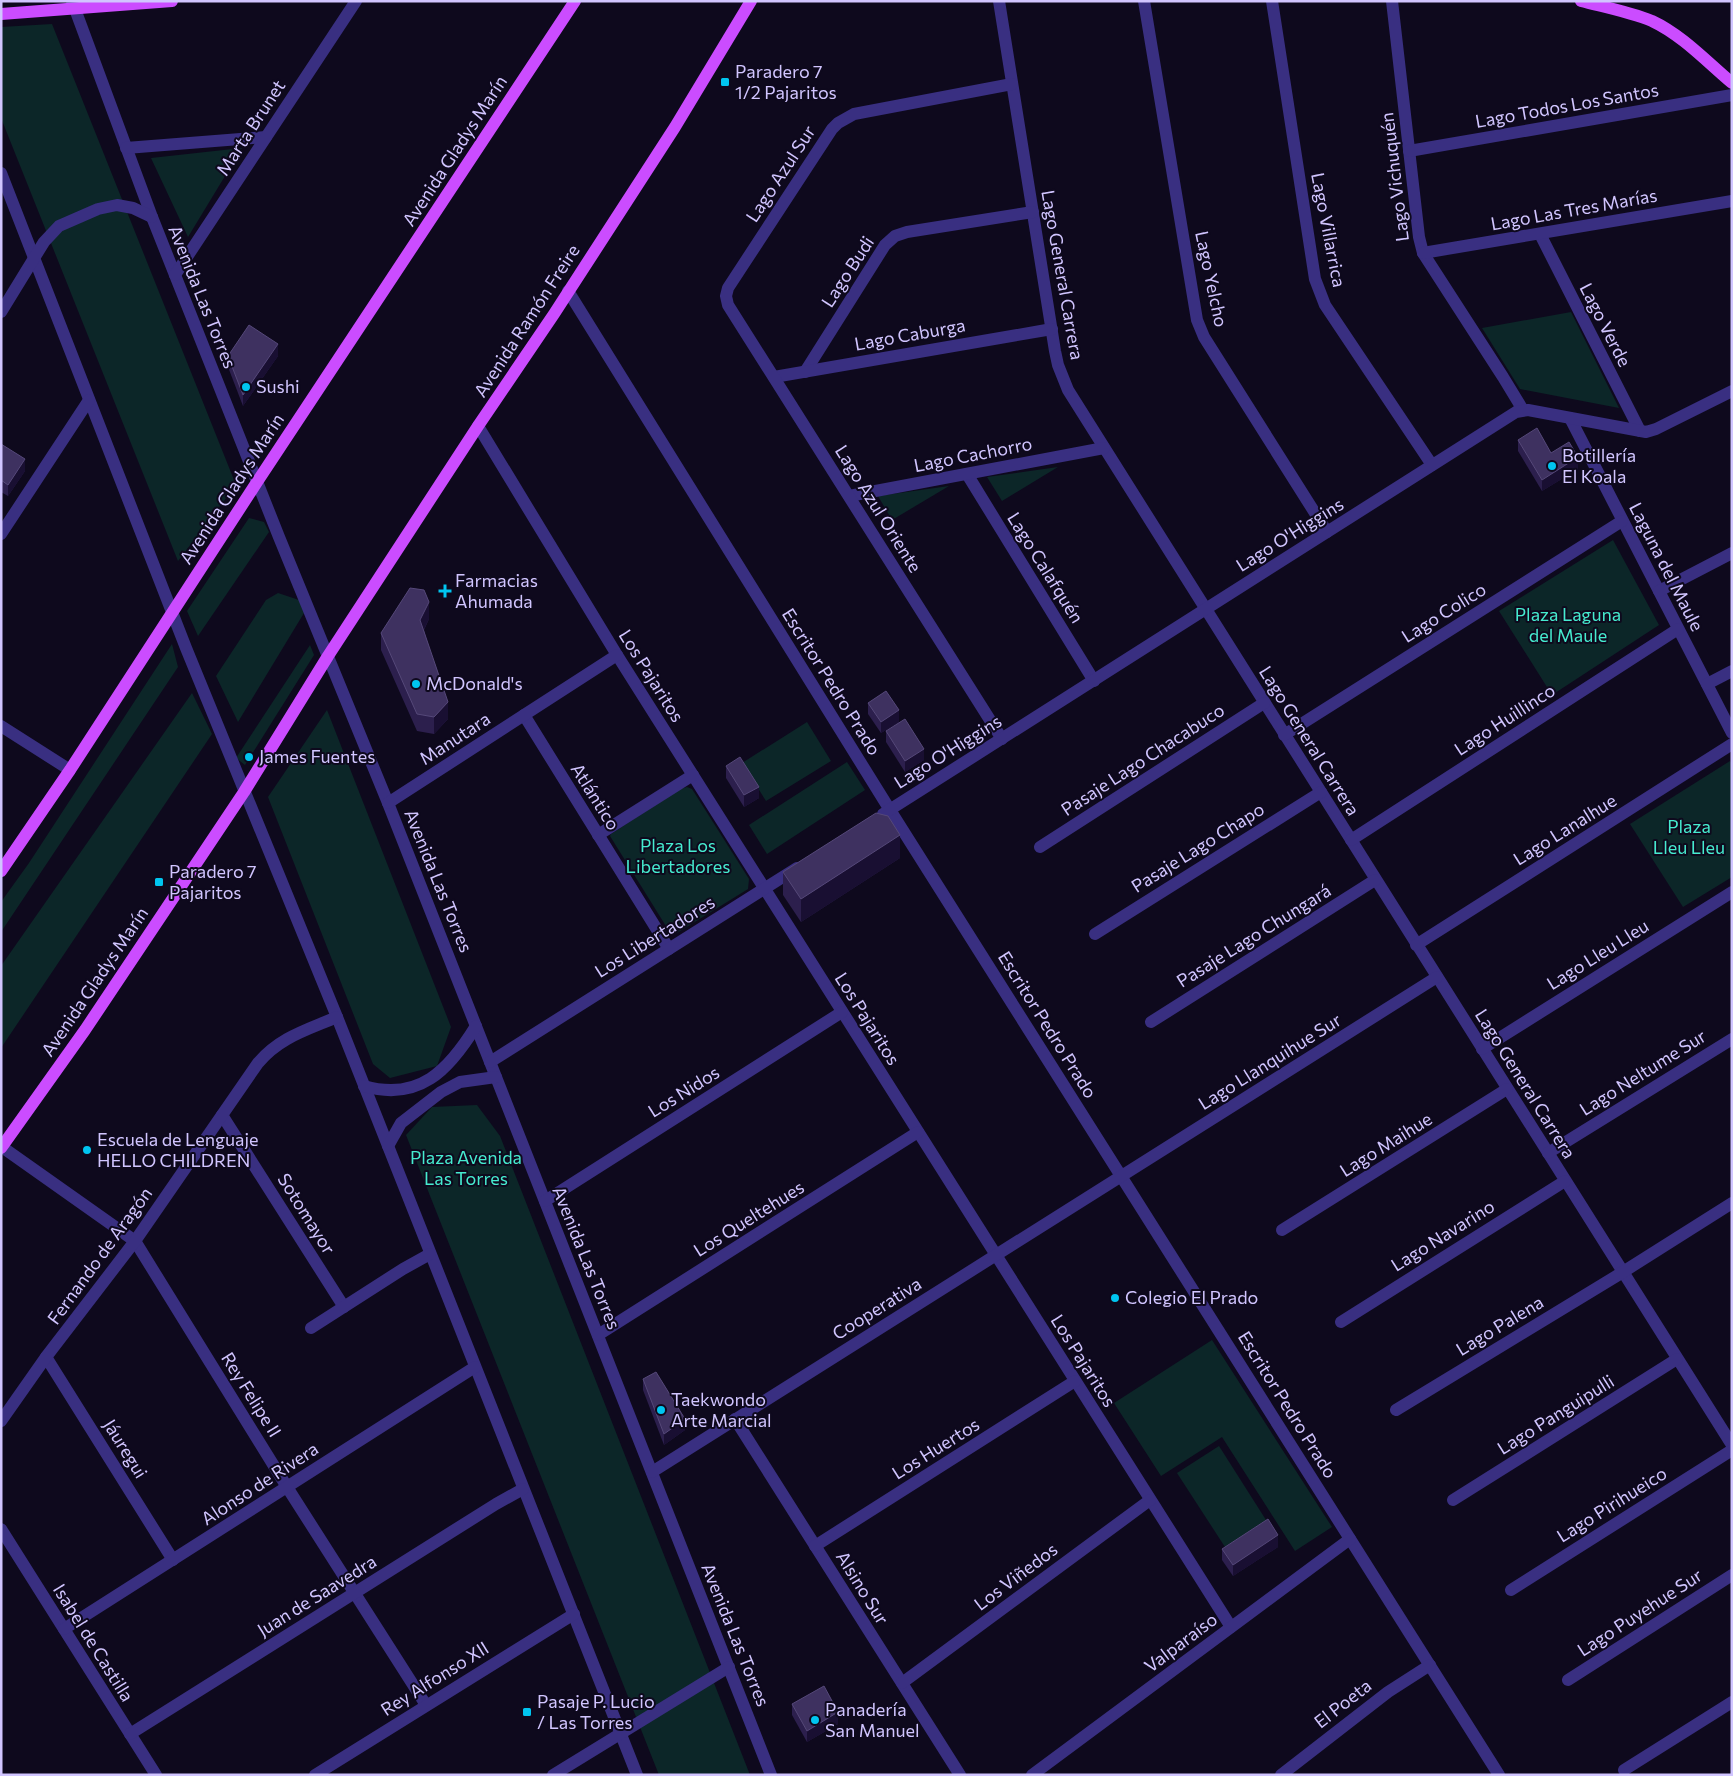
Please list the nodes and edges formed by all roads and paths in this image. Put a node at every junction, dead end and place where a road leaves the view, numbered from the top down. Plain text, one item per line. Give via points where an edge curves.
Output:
1 (172, 1) edge
2 (356, 1) edge
3 (575, 1) edge
4 (751, 1) edge
5 (999, 1) edge
6 (1144, 1) edge
7 (1272, 1) edge
8 (1392, 1) edge
9 (1581, 1) edge
10 (73, 5) edge
11 (1, 14) edge
12 (1732, 83) edge
13 (1012, 84) junction
14 (1732, 95) edge
15 (266, 137) junction
16 (126, 148) junction
17 (1409, 151) junction
18 (1, 173) edge
19 (1732, 201) edge
20 (1033, 212) junction
21 (152, 217) junction
22 (1540, 234) junction
23 (1422, 254) junction
24 (35, 259) junction
25 (175, 275) junction
26 (568, 291) junction
27 (726, 296) joint
28 (1, 312) edge
29 (1052, 329) junction
30 (805, 372) junction
31 (774, 377) junction
32 (1732, 391) edge
33 (89, 400) junction
34 (1522, 410) junction
35 (1570, 418) junction
36 (478, 426) junction
37 (1640, 431) junction
38 (1104, 448) junction
39 (1432, 465) junction
40 (967, 474) junction
41 (257, 482) junction
42 (849, 496) junction
43 (1622, 520) junction
44 (1327, 532) junction
45 (1, 534) edge
46 (1732, 553) edge
47 (1659, 591) junction
48 (1205, 610) junction
49 (172, 612) junction
50 (1678, 629) junction
51 (617, 655) junction
52 (328, 656) junction
53 (1732, 671) edge
54 (1094, 680) junction
55 (1707, 684) junction
56 (1264, 703) junction
57 (524, 715) junction
58 (1, 726) edge
59 (1732, 733) edge
60 (1284, 735) junction
61 (1002, 739) junction
62 (1732, 744) edge
63 (70, 770) junction
64 (693, 775) junction
65 (244, 792) junction
66 (1320, 792) junction
67 (388, 802) junction
68 (890, 810) junction
69 (874, 820) edge
70 (598, 835) junction
71 (1350, 840) junction
72 (1040, 847) dead end
73 (807, 862) edge
74 (1, 871) edge
75 (1375, 880) junction
76 (764, 889) junction
77 (1732, 892) edge
78 (1095, 934) dead end
79 (1416, 945) junction
80 (669, 949) junction
81 (1437, 977) junction
82 (842, 1012) junction
83 (337, 1017) junction
84 (1151, 1022) dead end
85 (476, 1026) junction
86 (1732, 1038) edge
87 (1482, 1049) junction
88 (490, 1062) junction
89 (496, 1077) junction
90 (364, 1086) junction
91 (1507, 1089) junction
92 (222, 1114) junction
93 (918, 1132) junction
94 (388, 1146) junction
95 (2, 1148) edge
96 (1548, 1153) junction
97 (1122, 1176) junction
98 (1565, 1181) junction
99 (545, 1201) junction
100 (1732, 1202) edge
101 (1282, 1230) dead end
102 (135, 1241) junction
103 (430, 1254) junction
104 (996, 1255) junction
105 (1623, 1272) junction
106 (344, 1307) junction
107 (1341, 1322) dead end
108 (311, 1328) dead end
109 (598, 1335) junction
110 (46, 1357) junction
111 (1677, 1359) junction
112 (475, 1367) junction
113 (1075, 1381) junction
114 (1396, 1410) dead end
115 (735, 1419) junction
116 (1, 1421) edge
117 (1732, 1445) edge
118 (1732, 1450) edge
119 (652, 1472) junction
120 (287, 1487) junction
121 (523, 1489) junction
122 (1150, 1500) junction
123 (1453, 1500) dead end
124 (1, 1529) edge
125 (1350, 1539) junction
126 (815, 1546) junction
127 (173, 1560) junction
128 (1732, 1575) edge
129 (1510, 1590) dead end
130 (354, 1593) junction
131 (574, 1614) junction
132 (1231, 1627) junction
133 (64, 1629) junction
134 (1430, 1665) junction
135 (728, 1666) junction
136 (1568, 1680) dead end
137 (902, 1683) junction
138 (1732, 1702) edge
139 (426, 1705) junction
140 (621, 1732) junction
141 (130, 1734) junction
142 (1624, 1770) dead end
143 (156, 1775) edge
144 (315, 1775) edge
145 (553, 1775) edge
146 (637, 1775) edge
147 (771, 1775) edge
148 (960, 1775) edge
149 (1032, 1775) edge
150 (1281, 1775) edge
151 (1499, 1775) edge

1 - 10 main road
2 - 15 street, Marta Brunet
3 - 41 main road, Avenida Gladys Marín
4 - 26 main road, Avenida Ramón Freire via 670,135
5 - 13 street, Lago General Carrera
6 - 44 street, Lago Yelcho via 1197,320 1208,344
7 - 39 street, Lago Villarrica via 1318,290
8 - 17 street, Lago Vichuquén
9 - 12 main road via 1664,27
10 - 11 main road
10 - 16 street, Avenida Las Torres
13 - 20 street, Lago General Carrera
13 - 27 street, Lago Azul Sur via 864,111 838,123 728,288
14 - 17 street, Lago Todos Los Santos
15 - 16 street
15 - 25 street, Marta Brunet
16 - 21 street, Avenida Las Torres
17 - 23 street, Lago Vichuquén
18 - 24 street
19 - 22 street, Lago Las Tres Marías
20 - 29 street, Lago General Carrera
20 - 30 street, Lago Budi via 895,236 885,245
21 - 24 street via 125,206 98,209 59,226 44,242
21 - 25 street, Avenida Las Torres
22 - 23 street, Lago Las Tres Marías
22 - 37 street, Lago Verde
23 - 34 street, Lago Vichuquén
24 - 28 street
24 - 33 street
25 - 41 street, Avenida Las Torres
26 - 36 main road, Avenida Ramón Freire
26 - 68 street, Escritor Pedro Prado
27 - 31 street, Lago Azul Oriente via 728,305
29 - 30 street, Lago Caburga
29 - 38 street, Lago General Carrera via 1063,378
30 - 31 street, Lago Caburga
31 - 42 street, Lago Azul Oriente
32 - 37 street via 1656,430
33 - 45 street
33 - 49 street
34 - 35 street
34 - 39 street, Lago O'Higgins
35 - 37 street
35 - 43 street, Laguna del Maule
36 - 51 street, Los Pajaritos
36 - 52 main road, Avenida Ramón Freire
38 - 40 street, Lago Cachorro
38 - 48 street, Lago General Carrera
39 - 44 street, Lago O'Higgins
40 - 42 street, Lago Cachorro
40 - 54 street, Lago Calafquén
41 - 49 main road, Avenida Gladys Marín
41 - 52 street, Avenida Las Torres
42 - 61 street, Lago Azul Oriente
43 - 47 street, Laguna del Maule
43 - 60 street, Lago Colico
44 - 48 street, Lago O'Higgins
46 - 47 street
47 - 50 street, Laguna del Maule
48 - 54 street, Lago O'Higgins
48 - 56 street, Lago General Carrera
49 - 63 main road, Avenida Gladys Marín
49 - 65 street
50 - 55 street, Laguna del Maule
50 - 71 street, Lago Huillinco
51 - 57 street, Manutara
51 - 64 street, Los Pajaritos
52 - 65 main road, Avenida Gladys Marín
52 - 67 street, Avenida Las Torres
53 - 55 street
54 - 61 street, Lago O'Higgins
55 - 59 street, Laguna del Maule
56 - 60 street, Lago General Carrera
56 - 72 street, Pasaje Lago Chacabuco
57 - 67 street, Manutara
57 - 70 street, Atlántico
58 - 63 street
60 - 66 street, Lago General Carrera
61 - 68 street, Lago O'Higgins
62 - 79 street, Lago Lanalhue
63 - 74 main road, Avenida Gladys Marín
64 - 70 street
64 - 76 street, Los Pajaritos
65 - 83 street
65 - 95 main road, Avenida Gladys Marín
66 - 71 street, Lago General Carrera
66 - 78 street, Pasaje Lago Chapo
67 - 85 street, Avenida Las Torres
68 - 69 street
68 - 97 street, Escritor Pedro Prado
70 - 80 street, Atlántico
71 - 75 street, Lago General Carrera
73 - 76 street, Los Libertadores
75 - 79 street, Lago General Carrera
75 - 84 street, Pasaje Lago Chungará
76 - 80 street, Los Libertadores
76 - 82 street, Los Pajaritos
77 - 87 street, Lago Lleu Lleu
79 - 81 street, Lago General Carrera
80 - 88 street, Los Libertadores
81 - 87 street, Lago General Carrera
81 - 97 street, Lago Llanquihue Sur
82 - 93 street, Los Pajaritos
82 - 99 street, Los Nidos
83 - 90 street
83 - 92 street, Fernando de Aragón via 276,1045 258,1063
85 - 88 street, Avenida Las Torres
85 - 90 street via 444,1069 427,1080 390,1091
86 - 96 street, Lago Neltume Sur
87 - 91 street, Lago General Carrera
88 - 89 street, Avenida Las Torres
89 - 94 street via 460,1082 441,1092 401,1123
89 - 99 street, Avenida Las Torres
90 - 94 street
91 - 96 street, Lago General Carrera
91 - 101 street, Lago Maihue
92 - 102 street, Fernando de Aragón
92 - 106 street, Sotomayor
93 - 104 street, Los Pajaritos
93 - 109 street, Los Queltehues
94 - 103 street
95 - 102 street, Rey Felipe II
96 - 98 street, Lago General Carrera
97 - 104 street, Cooperativa
97 - 125 street, Escritor Pedro Prado
98 - 105 street, Lago General Carrera
98 - 107 street, Lago Navarino
99 - 109 street, Avenida Las Torres
100 - 105 street, Lago Palena
102 - 110 street, Fernando de Aragón
102 - 120 street, Rey Felipe II
103 - 106 street
103 - 112 street
104 - 113 street, Los Pajaritos
104 - 115 street, Cooperativa
105 - 111 street, Lago General Carrera
105 - 114 street, Lago Palena
106 - 108 street
109 - 119 street, Avenida Las Torres
110 - 116 street, Fernando de Aragón
110 - 127 street, Jáuregui
111 - 117 street, Lago General Carrera
111 - 123 street, Lago Panguipulli
112 - 120 street, Alonso de Rivera
112 - 121 street
113 - 122 street, Los Pajaritos
113 - 126 street, Los Huertos
115 - 119 street, Cooperativa
115 - 126 street, Alsino Sur
118 - 129 street, Lago Pirihueico
119 - 135 street, Avenida Las Torres
120 - 127 street, Alonso de Rivera
120 - 130 street, Rey Felipe II
121 - 130 street, Juan de Saavedra
121 - 131 street
122 - 132 street, Los Pajaritos
122 - 137 street, Los Viñedos
124 - 133 street, Isabel de Castilla
125 - 132 street, Valparaíso
125 - 134 street, Escritor Pedro Prado
126 - 137 street, Alsino Sur
127 - 133 street, Alonso de Rivera
128 - 136 street, Lago Puyehue Sur
130 - 139 street, Rey Felipe II
130 - 141 street, Juan de Saavedra
131 - 139 street, Rey Alfonso XII
131 - 140 street
132 - 149 street, Valparaíso
133 - 141 street, Isabel de Castilla
134 - 150 street, El Poeta via 1388,1692
134 - 151 street, Escritor Pedro Prado
135 - 140 street
135 - 147 street, Avenida Las Torres
137 - 148 street, Alsino Sur
138 - 142 street
139 - 144 street, Rey Alfonso XII
140 - 145 street
140 - 146 street
141 - 143 street, Isabel de Castilla

